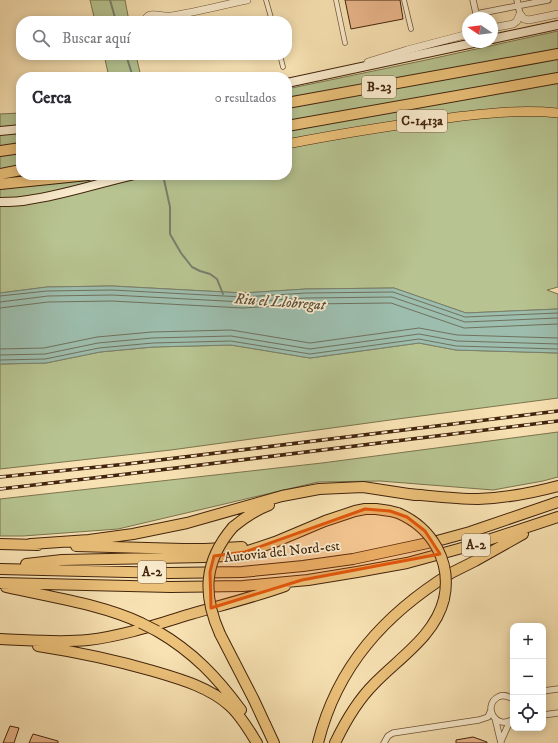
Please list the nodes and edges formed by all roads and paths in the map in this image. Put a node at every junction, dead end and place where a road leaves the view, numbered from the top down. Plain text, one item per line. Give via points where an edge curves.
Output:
1 (247, 0) edge
2 (266, 0) edge
3 (336, 0) edge
4 (404, 0) edge
5 (473, 0) edge
6 (548, 0) edge
7 (518, 3) edge
8 (476, 12) edge
9 (490, 12) edge
10 (520, 14) junction
11 (558, 14) edge
12 (175, 16) edge
13 (271, 16) edge
14 (558, 25) edge
15 (498, 27) edge
16 (410, 29) dead end
17 (462, 36) edge
18 (498, 38) edge
19 (345, 43) dead end
20 (462, 45) edge
21 (558, 54) edge
22 (281, 60) edge
23 (283, 67) dead end
24 (335, 73) junction
25 (558, 78) edge
26 (292, 82) edge
27 (292, 102) edge
28 (558, 113) edge
29 (292, 125) edge
30 (16, 129) edge
31 (0, 131) edge
32 (292, 143) edge
33 (16, 149) edge
34 (0, 151) edge
35 (16, 171) edge
36 (0, 174) edge
37 (39, 180) edge
38 (114, 180) edge
39 (0, 184) edge
40 (0, 202) edge
41 (558, 486) edge
42 (415, 495) junction
43 (558, 502) edge
44 (558, 517) edge
45 (544, 523) junction
46 (0, 544) edge
47 (31, 544) junction
48 (260, 547) junction
49 (0, 569) edge
50 (302, 580) junction
51 (0, 583) edge
52 (0, 586) edge
53 (0, 639) edge
54 (558, 689) edge
55 (546, 691) edge
56 (510, 697) edge
57 (491, 710) junction
58 (558, 713) edge
59 (546, 715) edge
60 (494, 718) junction
61 (510, 721) edge
62 (510, 724) edge
63 (500, 742) edge
64 (257, 743) edge
65 (260, 743) edge
66 (274, 743) edge
67 (318, 743) edge
68 (335, 743) edge
69 (384, 743) edge

1 - 12 street
2 - 13 street
3 - 19 street
4 - 16 street
5 - 8 street
6 - 7 street
7 - 9 street
7 - 10 street
10 - 11 street via 528,20
10 - 15 street via 515,23
14 - 18 main road
17 - 24 street
20 - 24 main road
21 - 27 highway, B-23
22 - 23 street
24 - 26 main road
25 - 29 highway, B-23
28 - 32 main road, C-1413a via 480,114 413,122
30 - 31 main road
33 - 34 highway
35 - 36 highway
37 - 39 highway
38 - 40 main road via 40,198
41 - 42 highway via 494,498
42 - 47 highway via 363,487 319,489 282,496 161,528 113,537
42 - 66 highway, bridge via 341,492 275,503 249,515 233,527 219,546 210,569 208,591 214,621
43 - 49 highway, Autovia del Nord-est / A-2 via 437,541 353,559 303,566 242,572 170,573
44 - 45 highway, Autovia del Nord-est / A-2
45 - 50 highway, Autovia del Nord-est / A-2 via 407,563
45 - 67 highway via 446,577 414,599 382,627 359,653 341,683 330,704
46 - 47 highway
47 - 48 highway via 191,549
48 - 49 highway via 226,556 62,560
48 - 68 highway, bridge via 355,511 390,510 407,517 425,531 437,548 443,563 446,582 439,614 415,646 373,685 351,714
50 - 51 highway, Autovia del Nord-est / A-2 via 243,586 171,587
50 - 53 highway via 116,635 62,641
52 - 65 highway, bridge via 113,612 158,631 187,650 208,669 243,713
53 - 64 highway via 118,661 189,683 229,705
54 - 55 street
56 - 57 street via 500,696 493,702
57 - 60 street
57 - 69 street via 488,717 479,720 393,733
58 - 59 street
60 - 61 street via 502,722
60 - 63 street
62 - 63 street

